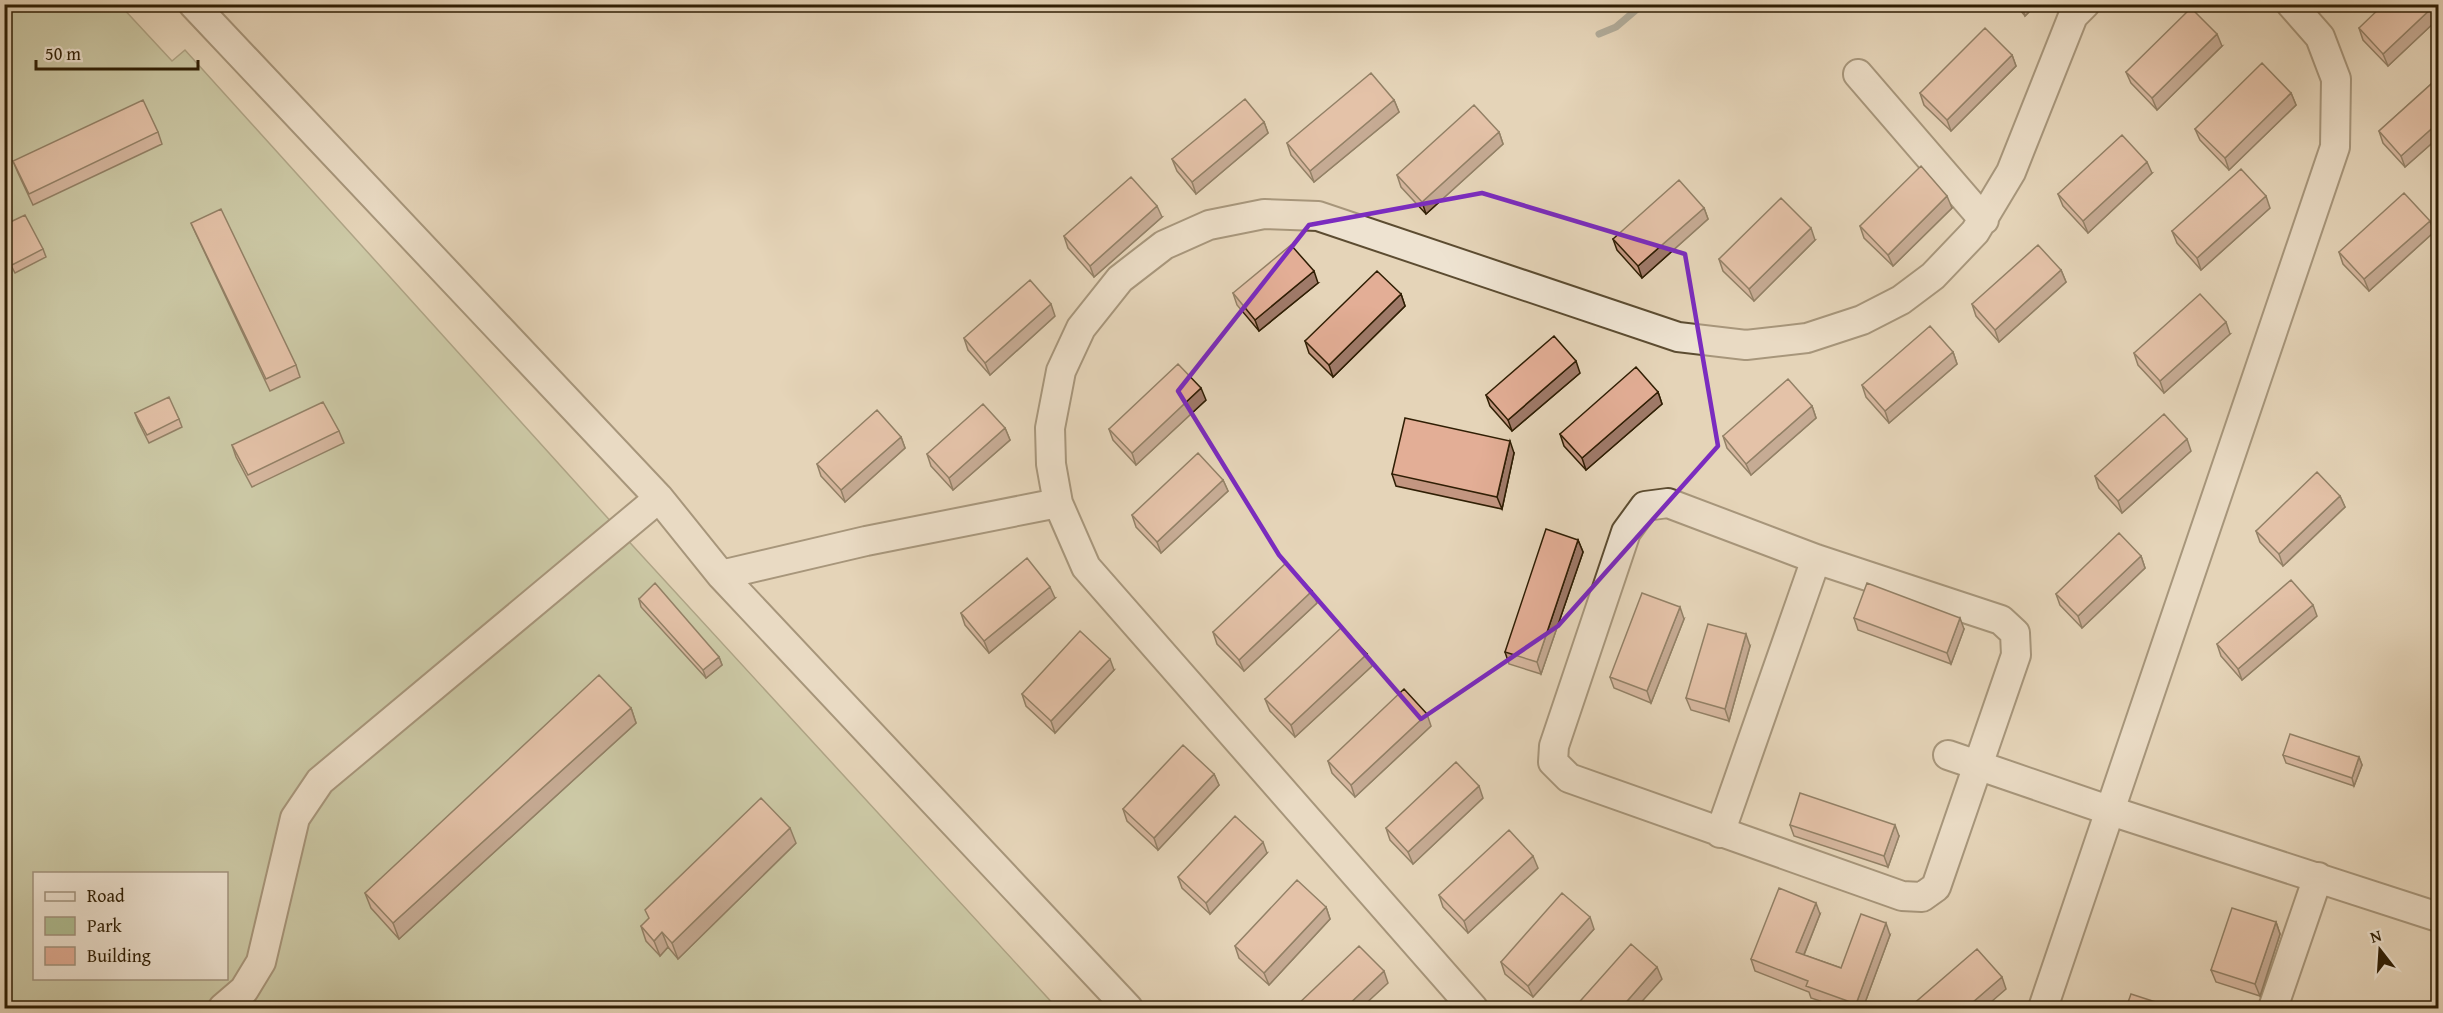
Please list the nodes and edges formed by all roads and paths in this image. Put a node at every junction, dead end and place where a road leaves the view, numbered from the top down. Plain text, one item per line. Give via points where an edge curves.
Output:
1 (193, 4) edge
2 (2085, 4) edge
3 (2291, 4) edge
4 (1857, 74) dead end
5 (1984, 220) junction
6 (659, 498) junction
7 (1058, 503) junction
8 (1816, 559) junction
9 (722, 575) junction
10 (1948, 755) dead end
11 (1980, 766) junction
12 (2111, 810) junction
13 (1720, 833) junction
14 (2318, 877) junction
15 (2439, 917) edge
16 (223, 1008) edge
17 (1128, 1008) edge
18 (1473, 1008) edge
19 (2043, 1008) edge
20 (2273, 1008) edge

1 - 6 street
2 - 5 street via 2073,16 2011,172
3 - 12 street via 2320,38 2336,79 2335,147
4 - 5 street
5 - 7 street via 1933,276 1900,300 1862,320 1807,338 1746,345 1678,337 1318,216 1264,214 1209,225 1164,245 1120,279 1081,328 1062,371 1050,428
6 - 9 street
6 - 16 street via 320,781 294,818 261,962 243,990
7 - 9 street via 866,541
7 - 18 street via 1086,567
8 - 11 street via 2001,620 2015,633 2016,655
8 - 13 street
8 - 13 street via 1668,503 1645,506 1626,532 1554,746 1553,762 1569,778
9 - 17 street
10 - 11 street
11 - 12 street
11 - 13 street via 1936,887 1922,897 1902,896
12 - 14 street
12 - 19 street
14 - 15 street
14 - 20 street

